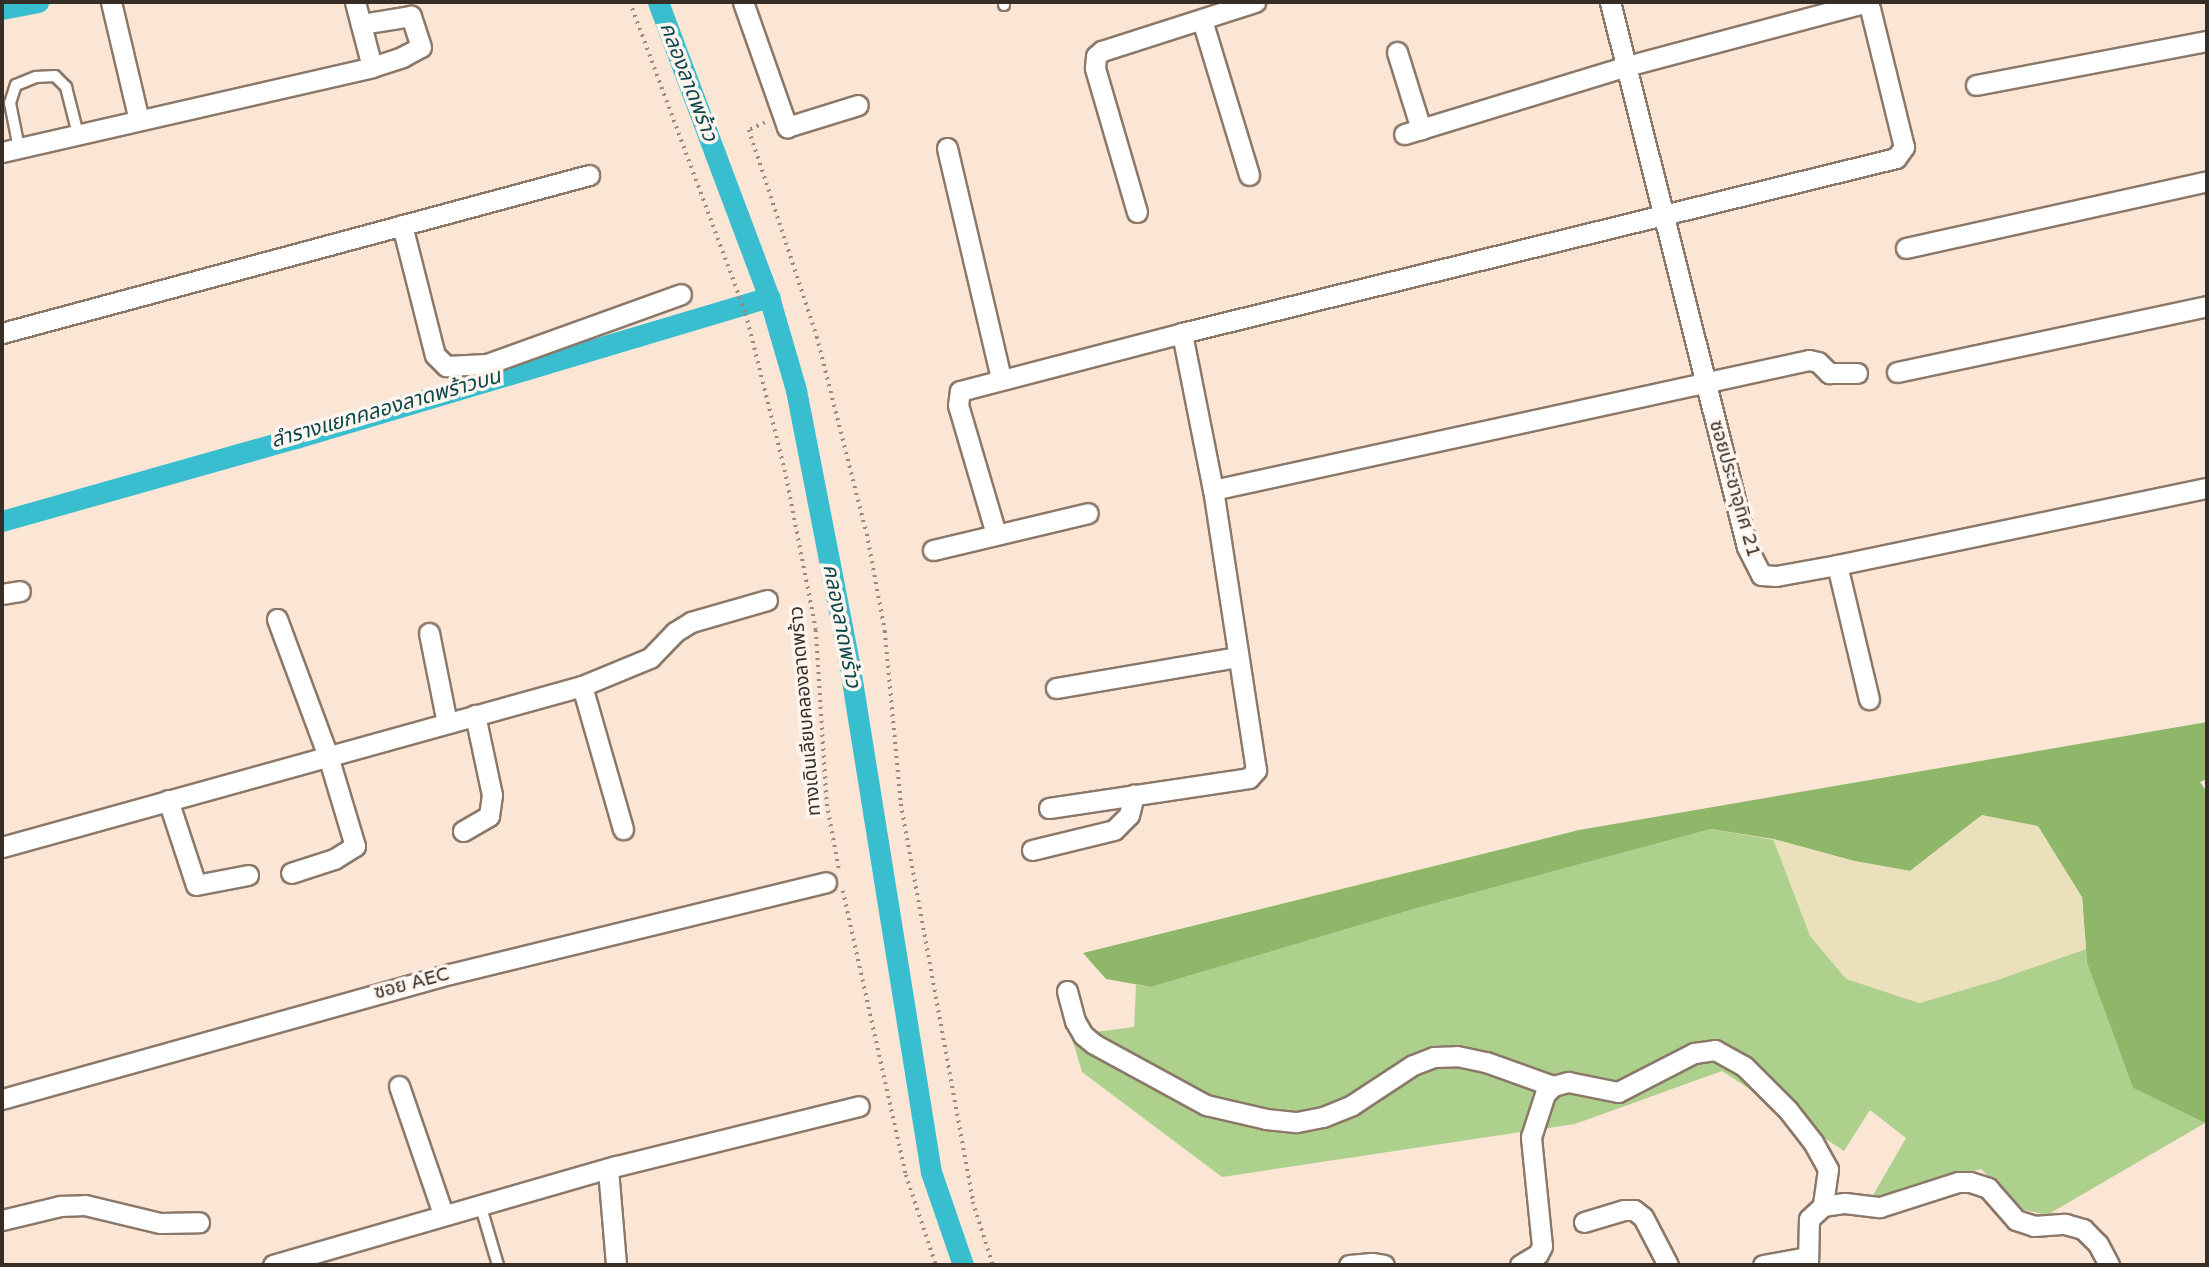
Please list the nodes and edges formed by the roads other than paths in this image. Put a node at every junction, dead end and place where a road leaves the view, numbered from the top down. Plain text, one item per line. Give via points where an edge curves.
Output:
1 (111, 2) edge
2 (355, 2) edge
3 (743, 2) edge
4 (1255, 2) edge
5 (1610, 2) edge
6 (1202, 20) junction
7 (361, 24) junction
8 (2207, 41) edge
9 (1397, 52) dead end
10 (372, 66) junction
11 (1627, 66) junction
12 (1976, 85) dead end
13 (858, 105) dead end
14 (139, 120) junction
15 (78, 134) junction
16 (947, 148) dead end
17 (10, 150) edge
18 (1249, 175) dead end
19 (589, 176) dead end
20 (2207, 181) edge
21 (1137, 212) dead end
22 (1665, 214) junction
23 (402, 225) junction
24 (1906, 248) dead end
25 (681, 294) dead end
26 (2207, 306) edge
27 (2, 333) edge
28 (1182, 333) junction
29 (1897, 372) dead end
30 (1857, 373) dead end
31 (1001, 379) junction
32 (1705, 384) junction
33 (2207, 488) edge
34 (1213, 489) junction
35 (1088, 513) dead end
36 (996, 534) junction
37 (933, 550) dead end
38 (1837, 565) junction
39 (767, 600) dead end
40 (276, 619) dead end
41 (429, 633) dead end
42 (1237, 657) junction
43 (582, 686) junction
44 (1056, 688) dead end
45 (1869, 699) dead end
46 (475, 715) junction
47 (447, 723) junction
48 (328, 756) junction
49 (1134, 795) junction
50 (168, 800) junction
51 (1049, 807) dead end
52 (623, 830) dead end
53 (463, 831) dead end
54 (2, 847) edge
55 (1032, 850) dead end
56 (291, 873) dead end
57 (248, 875) dead end
58 (826, 882) dead end
59 (1067, 991) dead end
60 (399, 1086) dead end
61 (1553, 1086) junction
62 (2, 1098) edge
63 (859, 1106) dead end
64 (608, 1169) junction
65 (480, 1204) junction
66 (1823, 1206) junction
67 (443, 1214) junction
68 (2, 1220) edge
69 (199, 1222) dead end
70 (1584, 1222) dead end
71 (1808, 1261) edge
72 (273, 1265) edge
73 (498, 1265) edge
74 (616, 1265) edge
75 (1349, 1265) edge
76 (1384, 1265) edge
77 (1520, 1265) edge
78 (1668, 1265) edge
79 (1763, 1265) edge
80 (2109, 1265) edge

1 - 14 street
2 - 7 street
3 - 13 street via 788,127
4 - 6 street
5 - 11 street, ซอยประชาอุทิศ 21
6 - 18 street
6 - 21 street via 1102,51 1094,61
7 - 10 street
7 - 10 street via 409,15 422,43 420,49
8 - 12 street
9 - 11 street via 1413,131
10 - 14 street
11 - 22 street, ซอยประชาอุทิศ 21
11 - 22 street via 1860,4 1870,9 1902,153
14 - 15 street
15 - 17 street
15 - 17 lane via 66,87 55,76 36,77 16,85 10,103
16 - 31 street
19 - 23 street
20 - 24 street
22 - 28 street
22 - 32 street, ซอยประชาอุทิศ 21
23 - 25 street via 435,355 446,366 487,364
23 - 27 street
26 - 29 street
28 - 31 street
28 - 34 street
30 - 32 street via 1829,373 1809,360
31 - 36 street via 966,388 957,400
32 - 34 street
32 - 38 street, ซอยประชาอุทิศ 21 via 1747,547 1761,575
33 - 38 street, ซอยประชาอุทิศ 21
34 - 42 street
35 - 36 street
36 - 37 street
38 - 45 street
39 - 43 street via 691,622 650,658
40 - 48 street
41 - 47 street
42 - 44 street
42 - 49 street via 1256,763 1254,775
43 - 46 street
43 - 52 street
46 - 47 street
46 - 53 street via 492,795 489,816
47 - 48 street
48 - 50 street
48 - 56 street via 355,846 334,859
49 - 51 street
49 - 55 street via 1129,815 1114,830
50 - 54 street
50 - 57 street via 196,885
58 - 62 street, ซอย AEC via 450,974
59 - 61 street via 1083,1035 1094,1044 1206,1105 1266,1119 1297,1122 1323,1117 1434,1057 1486,1062
60 - 67 street
61 - 66 street via 1580,1083 1618,1092 1694,1053 1715,1050 1744,1066 1814,1142 1828,1169
61 - 77 street via 1537,1110 1531,1137 1542,1246
63 - 64 street
64 - 65 street
64 - 74 street
65 - 67 street
65 - 73 lane
66 - 71 street via 1809,1219
66 - 80 street via 1880,1207 1970,1182 1989,1188 2016,1220 2034,1226 2066,1224 2083,1229
67 - 72 street
68 - 69 street via 85,1205 160,1223
70 - 78 street via 1634,1210 1643,1217
71 - 79 street
75 - 76 street

